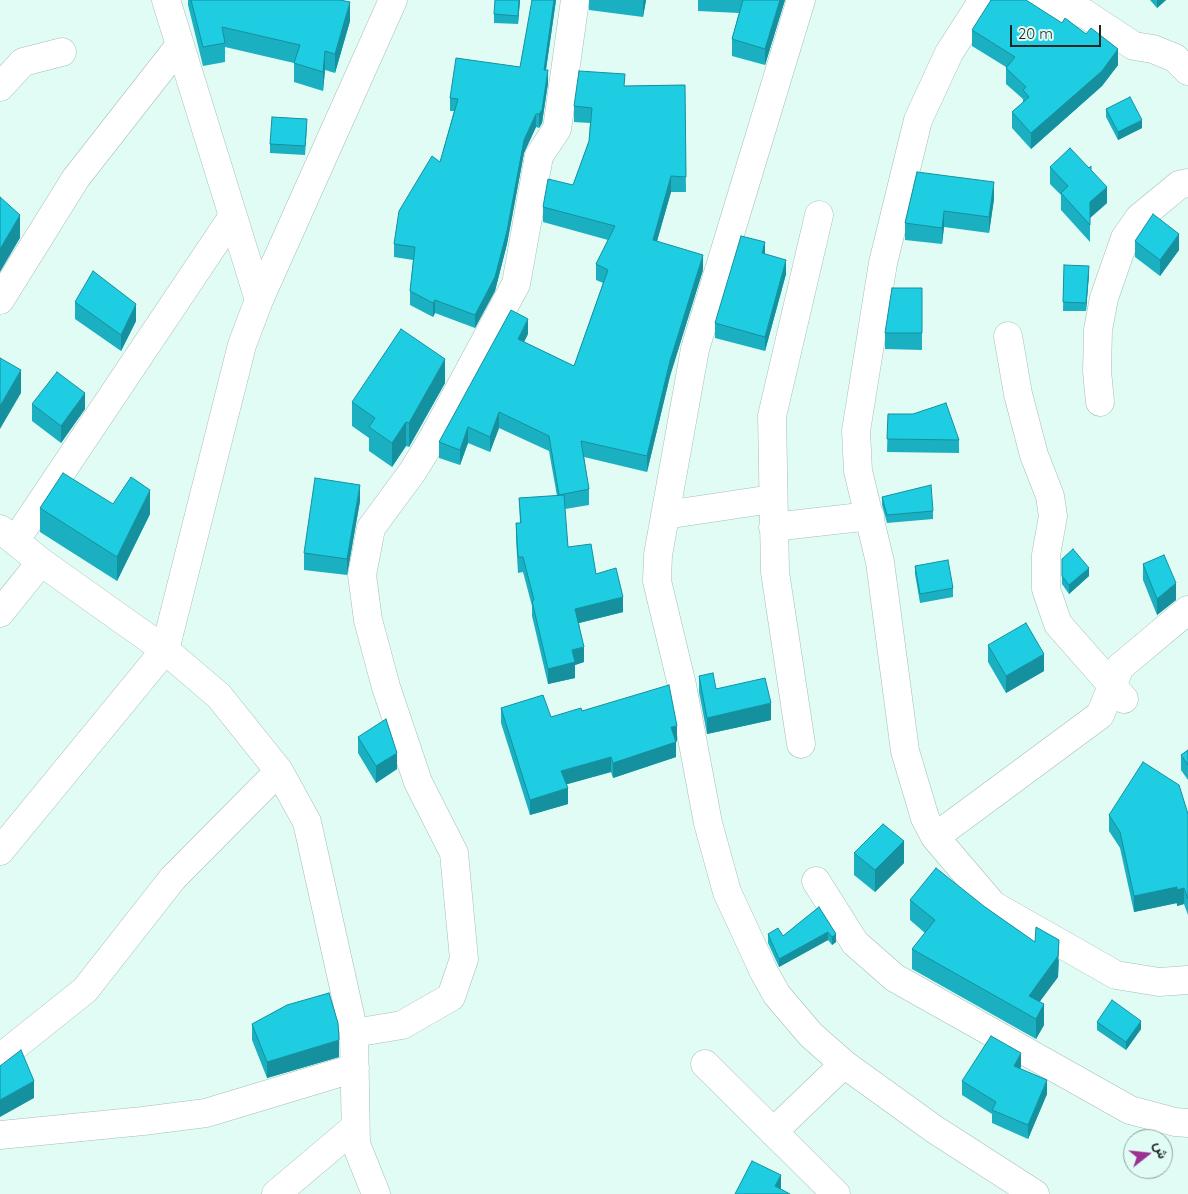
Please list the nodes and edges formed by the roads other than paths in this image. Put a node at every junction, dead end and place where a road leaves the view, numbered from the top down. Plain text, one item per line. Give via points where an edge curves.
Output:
1 (166, 0) edge
2 (393, 0) edge
3 (575, 0) edge
4 (801, 0) edge
5 (983, 0) edge
6 (1033, 0) edge
7 (1086, 6) edge
8 (180, 45) junction
9 (62, 52) dead end
10 (1188, 71) edge
11 (0, 87) edge
12 (1188, 183) edge
13 (819, 215) dead end
14 (233, 216) junction
15 (0, 300) edge
16 (259, 300) junction
17 (1008, 336) dead end
18 (1100, 402) dead end
19 (772, 499) junction
20 (665, 515) junction
21 (870, 516) junction
22 (774, 527) junction
23 (8, 535) edge
24 (42, 562) junction
25 (1188, 610) edge
26 (0, 613) edge
27 (166, 650) junction
28 (1118, 692) junction
29 (801, 744) dead end
30 (279, 772) junction
31 (935, 837) junction
32 (0, 851) edge
33 (816, 881) dead end
34 (1188, 980) edge
35 (354, 1033) junction
36 (0, 1058) edge
37 (705, 1064) dead end
38 (844, 1064) junction
39 (355, 1068) junction
40 (1188, 1123) edge
41 (354, 1128) junction
42 (773, 1132) junction
43 (0, 1135) edge
44 (276, 1194) edge
45 (376, 1194) edge
46 (836, 1194) edge
47 (1035, 1194) edge

1 - 8 street
2 - 16 street
3 - 35 street via 558,129 539,156 516,284 433,438 371,528 362,575 368,620 386,687 418,782 454,853 464,959 451,997 402,1025
4 - 20 street via 696,349
5 - 21 street via 949,53 918,120 883,264 856,431 858,471
6 - 7 street via 1045,10
7 - 10 street via 1134,46 1175,58
8 - 14 street
8 - 15 street via 76,178
9 - 11 street via 23,62
12 - 18 street via 1179,186 1139,218 1125,238 1104,298 1098,330
13 - 19 street via 772,416
14 - 16 street
14 - 23 street
16 - 27 street via 242,345
17 - 28 street via 1018,394 1052,509 1046,555 1046,589 1058,624
19 - 20 street
19 - 22 street
20 - 38 street via 657,581 682,685 708,823 728,892 777,995 811,1035
21 - 22 street
21 - 31 street via 880,562 905,751 925,818
22 - 29 street via 775,572
23 - 24 street
24 - 26 street
24 - 27 street
25 - 28 street via 1120,667
27 - 30 street via 219,696
27 - 32 street
28 - 31 street via 1100,715
30 - 35 street via 307,822
30 - 36 street via 173,878 85,990
31 - 34 street via 994,905 1116,975 1158,982
33 - 40 street via 855,943 895,978 1130,1110
35 - 39 street
37 - 42 street
38 - 42 street
38 - 47 street
39 - 41 street
39 - 43 street via 206,1113
41 - 44 street
41 - 45 street via 356,1144
42 - 46 street

